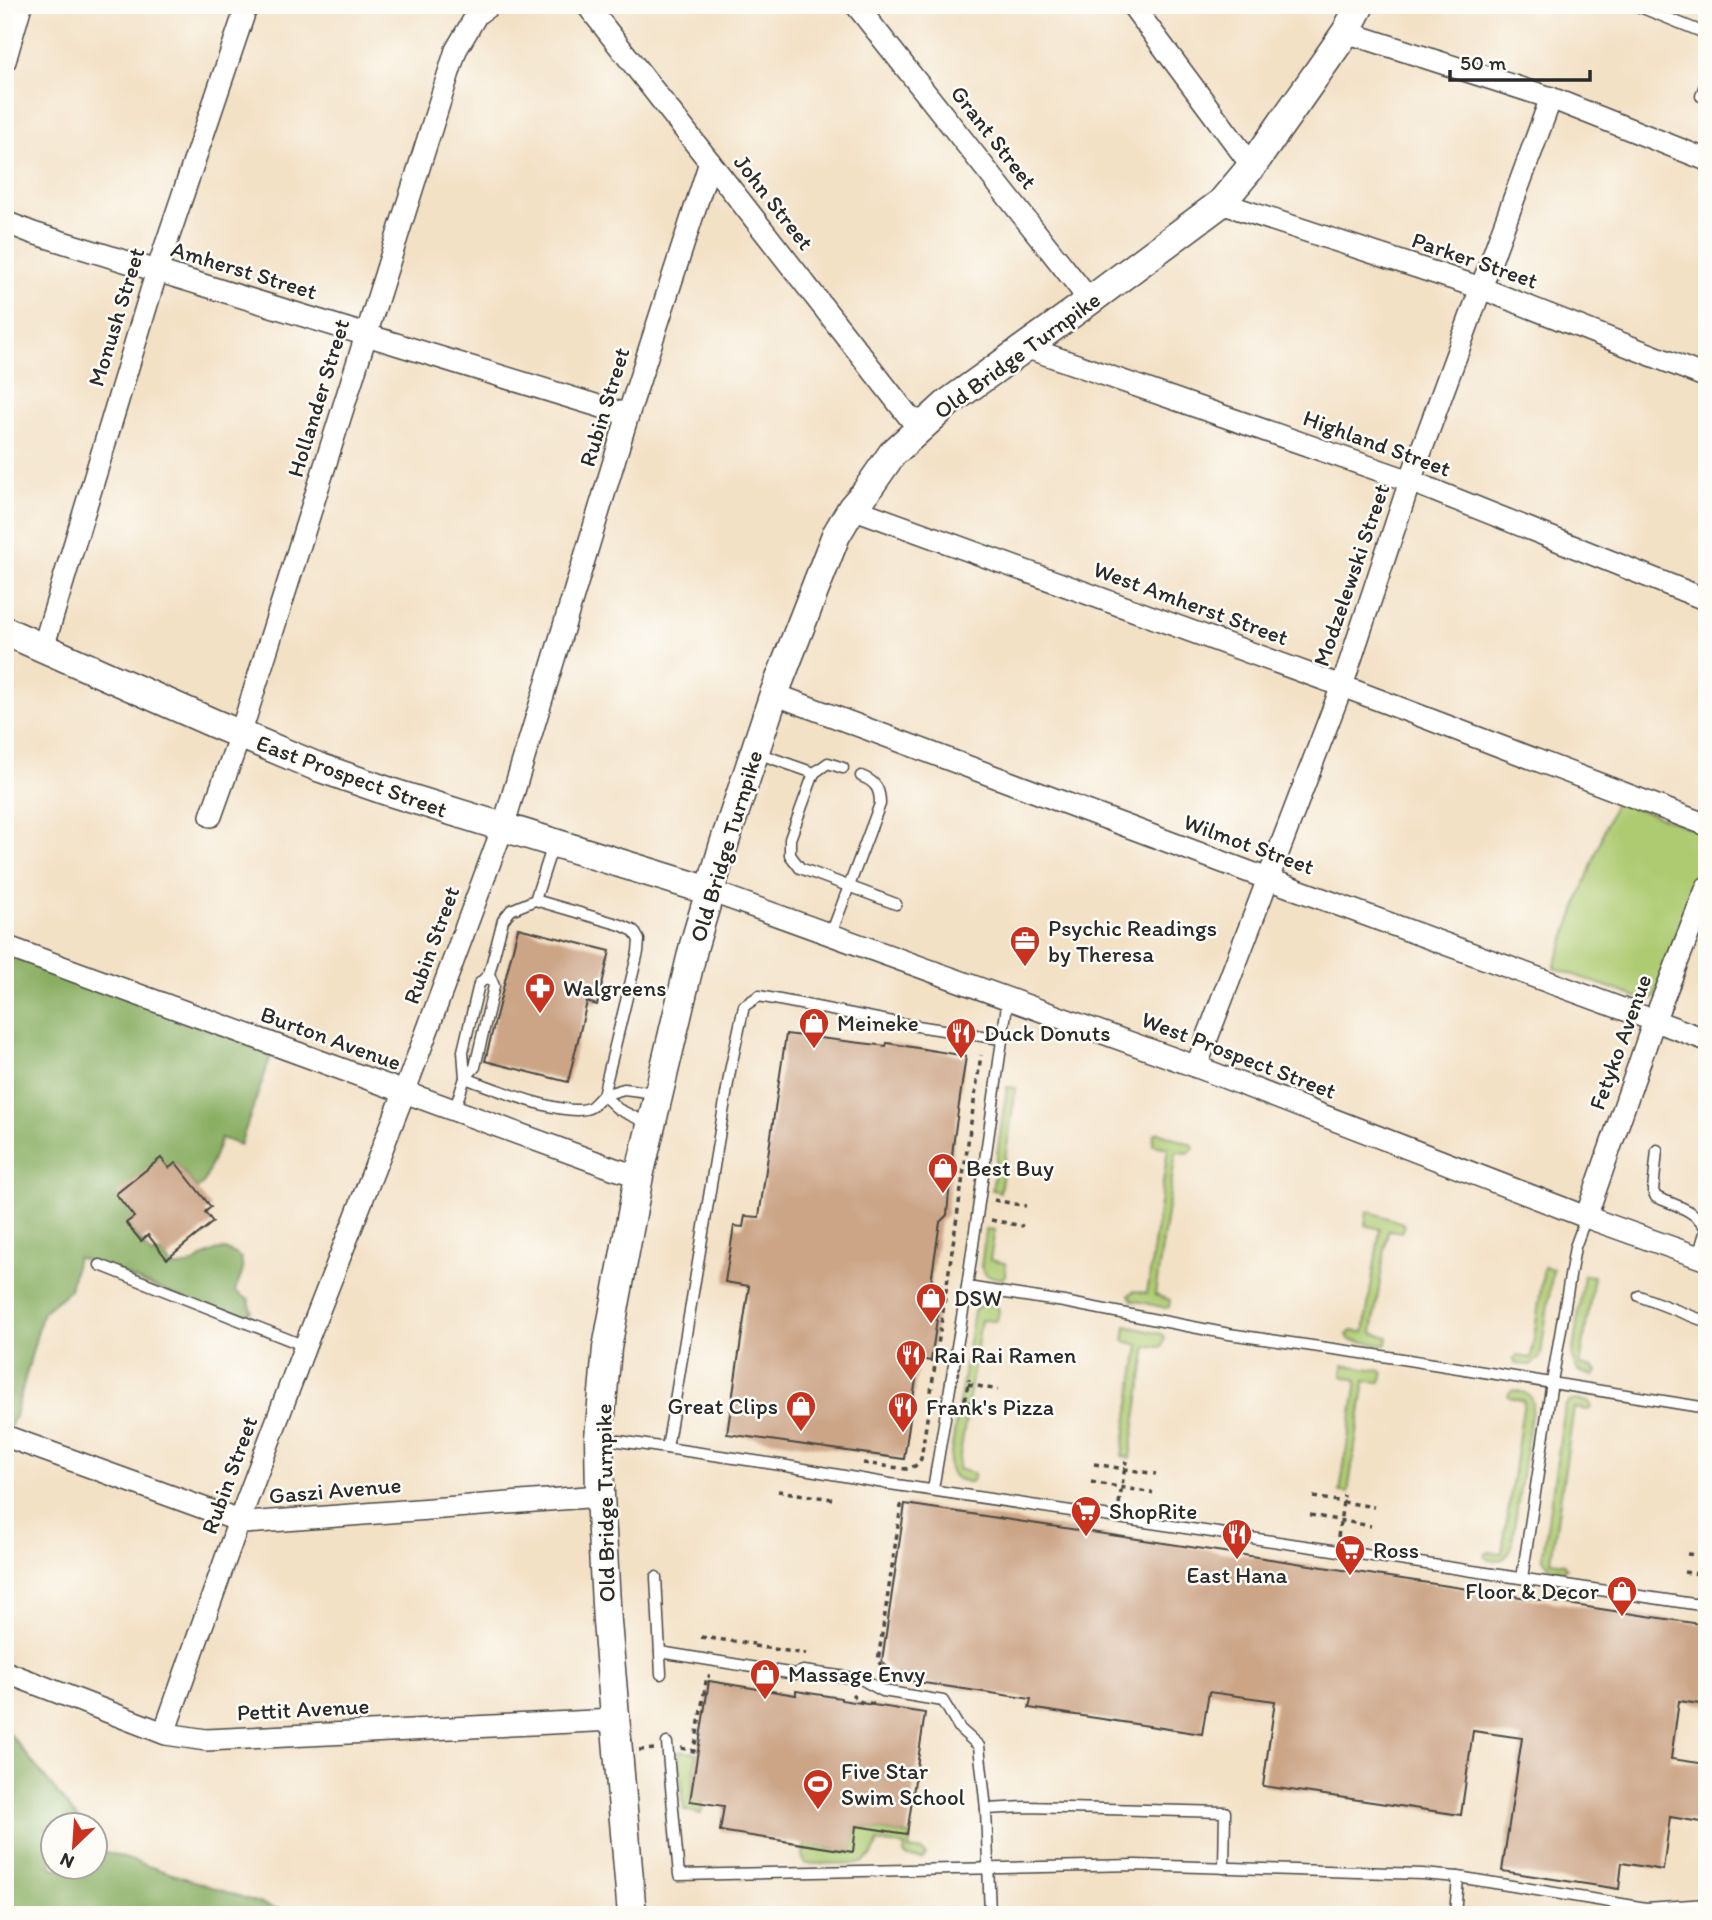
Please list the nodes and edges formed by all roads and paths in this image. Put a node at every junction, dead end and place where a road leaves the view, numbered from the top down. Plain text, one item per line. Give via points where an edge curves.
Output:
1 (20, 5) edge
2 (247, 5) edge
3 (490, 5) edge
4 (587, 5) edge
5 (856, 5) edge
6 (1132, 5) edge
7 (1360, 5) edge
8 (1635, 5) edge
9 (1346, 32) junction
10 (1707, 34) edge
11 (5, 61) edge
12 (1707, 80) edge
13 (1550, 98) junction
14 (1707, 98) edge
15 (1707, 160) edge
16 (710, 162) junction
17 (1252, 166) junction
18 (1222, 203) junction
19 (5, 222) edge
20 (157, 271) junction
21 (1481, 288) junction
22 (1088, 302) junction
23 (366, 334) junction
24 (1025, 347) junction
25 (1707, 377) edge
26 (628, 415) junction
27 (925, 422) junction
28 (1410, 481) junction
29 (852, 508) junction
30 (1707, 600) edge
31 (5, 631) edge
32 (43, 648) junction
33 (1342, 686) junction
34 (774, 694) junction
35 (240, 735) junction
36 (755, 752) junction
37 (843, 768) dead end
38 (814, 773) junction
39 (861, 776) dead end
40 (211, 816) dead end
41 (1707, 825) edge
42 (503, 827) junction
43 (554, 842) junction
44 (1268, 879) junction
45 (849, 887) junction
46 (1707, 887) edge
47 (710, 891) junction
48 (535, 900) junction
49 (896, 904) dead end
50 (831, 934) junction
51 (5, 946) edge
52 (1008, 998) junction
53 (1654, 1021) junction
54 (1001, 1039) junction
55 (1707, 1040) edge
56 (981, 1055) dead end
57 (1196, 1067) junction
58 (465, 1078) junction
59 (404, 1093) junction
60 (659, 1093) junction
61 (603, 1096) junction
62 (454, 1111) junction
63 (651, 1125) junction
64 (1657, 1150) dead end
65 (639, 1176) junction
66 (994, 1200) dead end
67 (1026, 1206) dead end
68 (1586, 1217) junction
69 (991, 1220) dead end
70 (1023, 1226) dead end
71 (1702, 1258) edge
72 (100, 1265) dead end
73 (967, 1287) junction
74 (1639, 1296) dead end
75 (1707, 1322) edge
76 (305, 1346) junction
77 (1552, 1382) junction
78 (998, 1390) dead end
79 (965, 1402) junction
80 (995, 1408) dead end
81 (1707, 1408) edge
82 (963, 1409) dead end
83 (5, 1436) edge
84 (599, 1438) junction
85 (667, 1448) junction
86 (1126, 1461) dead end
87 (1094, 1464) dead end
88 (906, 1469) dead end
89 (1125, 1469) junction
90 (1156, 1474) dead end
91 (1091, 1482) dead end
92 (806, 1485) dead end
93 (1122, 1488) junction
94 (933, 1489) junction
95 (778, 1491) dead end
96 (1153, 1493) dead end
97 (804, 1495) junction
98 (1344, 1495) dead end
99 (600, 1496) junction
100 (1313, 1497) dead end
101 (832, 1499) dead end
102 (908, 1502) dead end
103 (1343, 1502) junction
104 (1119, 1504) dead end
105 (1374, 1507) dead end
106 (1310, 1515) dead end
107 (1340, 1520) junction
108 (239, 1521) junction
109 (1371, 1525) dead end
110 (1338, 1537) dead end
111 (1687, 1554) dead end
112 (1707, 1556) edge
113 (1684, 1572) dead end
114 (1707, 1575) edge
115 (656, 1577) dead end
116 (1522, 1578) junction
117 (1707, 1606) edge
118 (701, 1637) dead end
119 (660, 1652) junction
120 (806, 1654) dead end
121 (5, 1672) edge
122 (661, 1674) dead end
123 (888, 1674) dead end
124 (715, 1677) dead end
125 (842, 1692) dead end
126 (885, 1706) dead end
127 (614, 1720) junction
128 (163, 1733) junction
129 (662, 1746) joint
130 (681, 1748) dead end
131 (639, 1750) dead end
132 (986, 1808) junction
133 (988, 1868) junction
134 (1224, 1868) junction
135 (1458, 1877) junction
136 (1707, 1903) edge
137 (632, 1915) edge
138 (990, 1915) edge
139 (1455, 1915) edge

1 - 11 street
2 - 20 street, Monush Street
3 - 23 street, Hollander Street via 477,14 456,50
4 - 16 street, John Street
5 - 22 street, Grant Street
6 - 17 street
7 - 9 street, Old Bridge Turnpike
8 - 10 lane
9 - 13 street
9 - 17 street, Old Bridge Turnpike
12 - 14 lane via 1701,96
13 - 15 street
13 - 21 street, Modzelewski Street
16 - 26 street, Rubin Street
16 - 27 street, John Street via 910,418
17 - 18 street, Old Bridge Turnpike
18 - 21 street, Parker Street
18 - 22 street, Old Bridge Turnpike
19 - 20 street, Amherst Street
20 - 23 street, Amherst Street
20 - 32 street, Monush Street
21 - 25 street, Parker Street
21 - 28 street, Modzelewski Street
22 - 24 street, Old Bridge Turnpike
23 - 26 street, Amherst Street
23 - 35 street, Hollander Street
24 - 27 street, Old Bridge Turnpike
24 - 28 street, Highland Street
26 - 42 street, Rubin Street
27 - 29 street, Old Bridge Turnpike via 892,454
28 - 30 street, Highland Street
28 - 33 street, Modzelewski Street
29 - 33 street, West Amherst Street
29 - 34 street, Old Bridge Turnpike via 836,536
31 - 32 street, East Prospect Street
32 - 35 street, East Prospect Street
33 - 41 street, West Amherst Street
33 - 44 street, Modzelewski Street
34 - 36 street, Old Bridge Turnpike
34 - 44 street, Wilmot Street
35 - 40 street, Hollander Street
35 - 42 street, East Prospect Street via 318,767
36 - 38 lane
36 - 47 street, Old Bridge Turnpike
37 - 38 lane via 828,763
38 - 45 lane via 790,839 790,855 800,868
39 - 45 lane via 880,790 880,804
42 - 43 street, East Prospect Street
42 - 59 street, Rubin Street
43 - 47 street, East Prospect Street
43 - 48 lane
44 - 53 street, Wilmot Street
44 - 57 street, Modzelewski Street
45 - 49 lane
45 - 50 lane
46 - 53 street, Fetyko Avenue
47 - 50 street, West Prospect Street
47 - 60 street, Old Bridge Turnpike
48 - 58 lane via 512,910 503,920 489,974 479,984 463,1051
48 - 61 lane via 621,925 635,931 639,940
50 - 52 street, West Prospect Street
51 - 59 street, Burton Avenue
52 - 54 lane
52 - 57 street, West Prospect Street
53 - 55 street, Wilmot Street
53 - 68 street, Fetyko Avenue
54 - 73 lane
54 - 85 lane via 759,996 744,1006
56 - 88 path via 921,1459
57 - 68 street, West Prospect Street
58 - 61 lane via 576,1111
58 - 62 lane
59 - 62 street, Burton Avenue
59 - 76 street, Rubin Street
60 - 61 lane via 624,1089
60 - 63 street, Old Bridge Turnpike
61 - 63 lane
62 - 65 street, Burton Avenue
63 - 65 street, Old Bridge Turnpike
64 - 71 lane via 1653,1191 1656,1197 1702,1220 1706,1228
65 - 84 street, Old Bridge Turnpike via 607,1348
66 - 67 path
68 - 71 street, West Prospect Street
68 - 77 lane via 1575,1247
69 - 70 path
72 - 76 lane
73 - 77 lane via 1229,1334
73 - 94 lane
74 - 75 lane
76 - 108 street, Rubin Street
77 - 81 lane
77 - 116 lane
78 - 79 path via 968,1381
79 - 80 path
79 - 82 path
83 - 108 street, Gaszi Avenue
84 - 85 lane
84 - 99 street, Old Bridge Turnpike
85 - 94 lane
86 - 89 path
87 - 89 path
89 - 90 path
89 - 93 path
91 - 93 path
92 - 97 path
93 - 96 path
93 - 104 path
94 - 116 lane
95 - 97 path
97 - 101 path
98 - 103 path
99 - 108 street, Gaszi Avenue
99 - 127 street, Old Bridge Turnpike
100 - 103 path
102 - 123 path via 901,1506 878,1661
103 - 105 path
103 - 107 path
106 - 107 path
107 - 109 path
107 - 110 path
108 - 128 street, Rubin Street
111 - 112 path
113 - 114 path
115 - 119 lane
116 - 117 lane
118 - 120 path
119 - 122 lane
119 - 132 lane via 794,1674 803,1671 861,1679 883,1691 943,1701 960,1728 979,1746
121 - 128 street, Pettit Avenue
124 - 130 path via 707,1676 695,1751
125 - 126 path via 861,1702
127 - 128 street, Pettit Avenue via 206,1740
127 - 137 street, Old Bridge Turnpike
129 - 131 path
129 - 133 lane via 679,1875
132 - 133 lane
132 - 134 lane via 1226,1812
133 - 134 lane
133 - 138 lane
134 - 135 lane
135 - 136 lane via 1646,1908
135 - 139 lane

